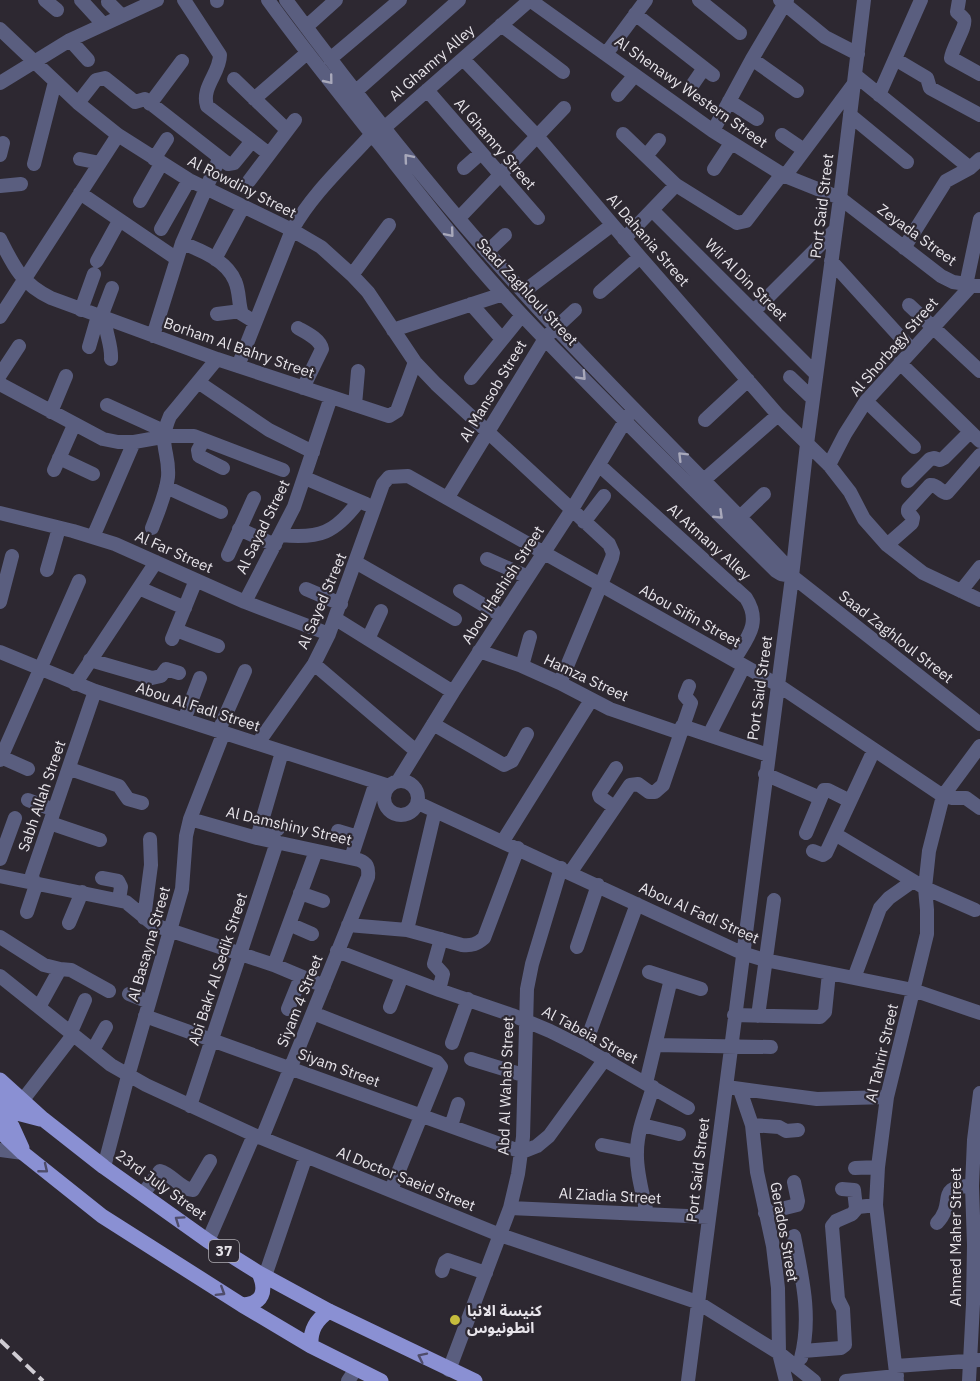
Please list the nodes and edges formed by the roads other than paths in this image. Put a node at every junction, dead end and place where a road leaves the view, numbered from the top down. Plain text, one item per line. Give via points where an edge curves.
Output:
1 (45, 0) edge
2 (157, 0) edge
3 (184, 0) edge
4 (268, 0) edge
5 (286, 0) edge
6 (336, 0) edge
7 (400, 0) edge
8 (459, 0) edge
9 (530, 0) edge
10 (646, 0) edge
11 (699, 0) edge
12 (921, 0) edge
13 (959, 0) edge
14 (84, 1) edge
15 (784, 1) edge
16 (108, 2) dead end
17 (862, 2) edge
18 (57, 10) dead end
19 (635, 14) junction
20 (121, 15) junction
21 (103, 24) junction
22 (501, 25) junction
23 (306, 27) junction
24 (0, 29) edge
25 (740, 33) dead end
26 (70, 40) junction
27 (307, 53) junction
28 (606, 54) junction
29 (858, 54) junction
30 (330, 59) junction
31 (463, 59) junction
32 (752, 59) junction
33 (895, 59) junction
34 (34, 60) junction
35 (88, 60) dead end
36 (182, 61) dead end
37 (562, 72) dead end
38 (980, 74) edge
39 (635, 75) junction
40 (234, 79) dead end
41 (854, 79) junction
42 (0, 82) edge
43 (55, 82) junction
44 (693, 84) dead end
45 (427, 90) junction
46 (355, 92) junction
47 (797, 92) dead end
48 (618, 95) dead end
49 (879, 95) junction
50 (254, 99) junction
51 (729, 101) junction
52 (78, 103) junction
53 (150, 104) junction
54 (564, 108) dead end
55 (850, 115) junction
56 (980, 115) edge
57 (757, 119) dead end
58 (378, 131) junction
59 (713, 131) junction
60 (623, 134) dead end
61 (118, 135) junction
62 (782, 135) dead end
63 (537, 136) junction
64 (167, 140) dead end
65 (659, 140) dead end
66 (252, 141) junction
67 (731, 142) junction
68 (804, 150) junction
69 (481, 153) junction
70 (269, 154) junction
71 (646, 156) junction
72 (80, 159) dead end
73 (219, 159) junction
74 (158, 162) junction
75 (907, 162) dead end
76 (99, 163) junction
77 (975, 163) edge
78 (34, 164) dead end
79 (464, 168) dead end
80 (714, 169) dead end
81 (500, 175) junction
82 (784, 175) junction
83 (189, 180) junction
84 (249, 181) dead end
85 (21, 184) dead end
86 (676, 185) junction
87 (0, 186) edge
88 (205, 189) junction
89 (80, 193) junction
90 (840, 198) junction
91 (140, 201) dead end
92 (243, 207) junction
93 (652, 210) junction
94 (459, 218) junction
95 (538, 218) dead end
96 (980, 219) edge
97 (119, 221) junction
98 (389, 225) dead end
99 (612, 225) junction
100 (161, 229) dead end
101 (836, 229) junction
102 (292, 230) junction
103 (505, 236) dead end
104 (0, 239) edge
105 (624, 239) junction
106 (182, 243) junction
107 (904, 248) junction
108 (487, 252) junction
109 (640, 257) junction
110 (177, 259) junction
111 (214, 259) junction
112 (831, 261) junction
113 (352, 275) junction
114 (24, 280) junction
115 (972, 286) edge
116 (112, 288) dead end
117 (523, 292) junction
118 (600, 292) dead end
119 (503, 294) junction
120 (471, 304) junction
121 (909, 305) dead end
122 (2, 310) edge
123 (81, 310) junction
124 (575, 310) dead end
125 (241, 311) junction
126 (754, 311) junction
127 (217, 314) dead end
128 (522, 315) junction
129 (102, 317) junction
130 (255, 322) junction
131 (298, 328) dead end
132 (932, 328) junction
133 (393, 330) junction
134 (551, 333) junction
135 (153, 336) junction
136 (502, 339) junction
137 (19, 346) dead end
138 (89, 347) dead end
139 (912, 350) junction
140 (111, 359) dead end
141 (217, 359) junction
142 (415, 362) junction
143 (900, 363) junction
144 (238, 366) junction
145 (358, 371) dead end
146 (980, 371) edge
147 (816, 374) junction
148 (0, 375) edge
149 (66, 376) dead end
150 (790, 377) dead end
151 (471, 378) dead end
152 (748, 380) junction
153 (198, 382) junction
154 (0, 384) edge
155 (303, 388) junction
156 (331, 397) junction
157 (813, 399) junction
158 (866, 401) junction
159 (107, 405) dead end
160 (355, 405) junction
161 (634, 407) junction
162 (51, 412) junction
163 (778, 415) junction
164 (705, 420) dead end
165 (624, 422) junction
166 (74, 425) junction
167 (488, 432) junction
168 (163, 434) junction
169 (975, 436) edge
170 (204, 440) junction
171 (134, 442) junction
172 (807, 444) junction
173 (914, 447) dead end
174 (313, 452) junction
175 (980, 455) edge
176 (598, 465) junction
177 (829, 465) junction
178 (223, 468) dead end
179 (283, 470) dead end
180 (93, 474) dead end
181 (408, 476) joint
182 (305, 478) junction
183 (705, 479) junction
184 (908, 481) dead end
185 (166, 487) junction
186 (764, 495) dead end
187 (604, 496) dead end
188 (448, 497) junction
189 (254, 498) dead end
190 (359, 501) junction
191 (375, 508) junction
192 (572, 511) junction
193 (221, 512) dead end
194 (0, 513) edge
195 (740, 517) junction
196 (584, 522) junction
197 (59, 528) junction
198 (152, 528) dead end
199 (239, 529) junction
200 (93, 537) junction
201 (278, 540) junction
202 (887, 545) junction
203 (544, 553) junction
204 (228, 555) dead end
205 (12, 556) dead end
206 (487, 559) dead end
207 (156, 562) junction
208 (357, 563) junction
209 (980, 567) edge
210 (47, 570) dead end
211 (792, 576) junction
212 (528, 577) junction
213 (196, 580) junction
214 (79, 581) dead end
215 (601, 585) junction
216 (139, 588) junction
217 (306, 589) dead end
218 (460, 591) dead end
219 (961, 591) junction
220 (980, 600) edge
221 (0, 602) edge
222 (245, 602) junction
223 (341, 604) junction
224 (185, 608) junction
225 (381, 611) dead end
226 (502, 616) junction
227 (336, 619) junction
228 (455, 619) dead end
229 (330, 634) junction
230 (530, 637) dead end
231 (368, 639) junction
232 (218, 646) dead end
233 (479, 651) junction
234 (2, 657) edge
235 (90, 660) junction
236 (739, 663) junction
237 (314, 664) junction
238 (522, 666) junction
239 (40, 669) junction
240 (245, 671) dead end
241 (179, 673) dead end
242 (200, 678) dead end
243 (560, 683) junction
244 (75, 684) junction
245 (778, 685) junction
246 (689, 686) dead end
247 (95, 691) junction
248 (453, 692) junction
249 (591, 700) junction
250 (184, 720) junction
251 (433, 724) junction
252 (980, 724) edge
253 (681, 729) junction
254 (221, 731) junction
255 (527, 734) dead end
256 (710, 735) junction
257 (258, 743) junction
258 (980, 746) edge
259 (874, 750) junction
260 (416, 751) junction
261 (282, 752) junction
262 (768, 755) junction
263 (1, 758) edge
264 (616, 768) dead end
265 (28, 769) dead end
266 (70, 769) junction
267 (765, 774) junction
268 (387, 783) junction
269 (943, 796) junction
270 (820, 798) junction
271 (28, 800) dead end
272 (850, 801) junction
273 (142, 803) dead end
274 (418, 803) junction
275 (614, 807) junction
276 (980, 808) edge
277 (435, 811) junction
278 (52, 817) junction
279 (15, 818) dead end
280 (190, 819) junction
281 (259, 831) junction
282 (338, 831) dead end
283 (806, 833) dead end
284 (835, 834) junction
285 (278, 836) junction
286 (358, 837) junction
287 (150, 839) dead end
288 (100, 840) dead end
289 (503, 841) junction
290 (518, 848) junction
291 (316, 851) junction
292 (813, 851) dead end
293 (351, 858) junction
294 (0, 859) edge
295 (565, 870) junction
296 (0, 876) edge
297 (368, 876) joint
298 (102, 878) dead end
299 (32, 881) junction
300 (919, 884) junction
301 (598, 885) junction
302 (82, 892) junction
303 (300, 893) junction
304 (119, 900) junction
305 (774, 900) dead end
306 (323, 901) dead end
307 (637, 904) junction
308 (975, 910) dead end
309 (27, 912) dead end
310 (144, 918) junction
311 (69, 923) dead end
312 (289, 924) junction
313 (348, 925) junction
314 (171, 930) junction
315 (407, 930) junction
316 (312, 934) dead end
317 (0, 937) edge
318 (441, 939) junction
319 (577, 947) dead end
320 (337, 951) junction
321 (742, 953) junction
322 (240, 954) junction
323 (765, 960) junction
324 (274, 965) junction
325 (60, 969) junction
326 (650, 972) dead end
327 (829, 973) junction
328 (0, 976) edge
329 (402, 976) junction
330 (301, 977) junction
331 (854, 978) junction
332 (671, 979) junction
333 (324, 986) junction
334 (701, 989) dead end
335 (439, 990) junction
336 (913, 990) junction
337 (109, 991) dead end
338 (129, 994) dead end
339 (468, 999) junction
340 (84, 1000) dead end
341 (39, 1007) junction
342 (390, 1007) dead end
343 (147, 1009) junction
344 (288, 1009) dead end
345 (312, 1013) junction
346 (980, 1013) edge
347 (734, 1015) junction
348 (758, 1016) junction
349 (525, 1020) junction
350 (106, 1027) dead end
351 (72, 1033) junction
352 (212, 1040) junction
353 (452, 1043) dead end
354 (655, 1045) junction
355 (730, 1046) junction
356 (771, 1047) dead end
357 (585, 1048) junction
358 (93, 1050) junction
359 (471, 1059) dead end
360 (605, 1059) junction
361 (290, 1068) junction
362 (523, 1075) junction
363 (128, 1076) junction
364 (0, 1080) edge
365 (649, 1085) junction
366 (726, 1085) junction
367 (740, 1090) junction
368 (980, 1093) edge
369 (887, 1097) junction
370 (0, 1098) edge
371 (22, 1101) junction
372 (458, 1104) dead end
373 (190, 1106) junction
374 (688, 1108) dead end
375 (0, 1113) edge
376 (422, 1116) junction
377 (43, 1119) junction
378 (642, 1125) junction
379 (752, 1125) junction
380 (451, 1126) junction
381 (798, 1130) dead end
382 (0, 1131) edge
383 (679, 1134) dead end
384 (258, 1136) junction
385 (977, 1141) edge
386 (602, 1145) dead end
387 (0, 1150) edge
388 (522, 1152) junction
389 (637, 1152) junction
390 (23, 1153) junction
391 (306, 1156) junction
392 (210, 1161) dead end
393 (104, 1167) junction
394 (878, 1167) junction
395 (855, 1168) dead end
396 (794, 1182) dead end
397 (972, 1186) junction
398 (391, 1190) junction
399 (842, 1190) dead end
400 (142, 1194) junction
401 (876, 1205) junction
402 (510, 1208) junction
403 (856, 1208) junction
404 (765, 1213) junction
405 (647, 1214) junction
406 (709, 1217) junction
407 (937, 1223) dead end
408 (500, 1235) junction
409 (794, 1236) dead end
410 (208, 1241) junction
411 (442, 1271) dead end
412 (486, 1273) junction
413 (262, 1275) junction
414 (697, 1302) junction
415 (242, 1305) junction
416 (329, 1311) junction
417 (311, 1346) junction
418 (803, 1351) junction
419 (779, 1353) junction
420 (975, 1360) edge
421 (798, 1369) junction
422 (449, 1370) junction
423 (897, 1374) edge
424 (352, 1375) edge
425 (381, 1381) edge
426 (475, 1381) edge
427 (688, 1381) edge
428 (786, 1381) edge
429 (814, 1381) edge
430 (846, 1381) edge
431 (969, 1381) edge

1 - 18 street
2 - 20 street
3 - 66 street via 219,55 206,92 207,106
4 - 27 street, Saad Zaghloul Street
5 - 23 street, Saad Zaghloul Street
6 - 23 street
7 - 30 street
8 - 46 street
9 - 22 street, Al Ghamry Alley
9 - 28 street, Al Shenawy Western Street
10 - 19 street
11 - 25 street
12 - 33 street
13 - 38 street via 957,12 964,23 951,58
14 - 21 street
15 - 29 street via 825,37
15 - 32 street
16 - 20 street
17 - 29 street, Port Said Street
19 - 28 street
19 - 44 street via 709,71
20 - 21 street
21 - 26 street
22 - 31 street, Al Ghamry Alley
22 - 37 street
23 - 30 street, Saad Zaghloul Street
24 - 34 street, Al Rowdiny Street
26 - 34 street
26 - 35 street
27 - 50 street
27 -> 58 street, Saad Zaghloul Street
28 - 39 street, Al Shenawy Western Street
29 - 41 street, Port Said Street
30 - 46 street, Saad Zaghloul Street
31 - 45 street, Al Ghamry Alley
31 - 63 street, Al Dahania Street
32 - 47 street
32 - 51 street
33 - 49 street
33 - 56 street via 927,78 930,88
34 - 42 street
34 - 43 street, Al Rowdiny Street
36 - 53 street
39 - 48 street
39 - 59 street, Al Shenawy Western Street
40 - 50 street
41 - 49 street
41 - 55 street, Port Said Street
41 - 68 street
43 - 52 street, Al Rowdiny Street
43 - 78 street
45 - 58 street, Al Ghamry Alley
45 - 69 street, Al Ghamry Street
46 - 58 street, Saad Zaghloul Street
49 - 77 street
50 - 70 street via 291,125
51 - 57 street
51 - 59 street
52 - 53 street via 101,78 135,102 143,99
52 - 61 street, Al Rowdiny Street
53 - 73 street
54 - 63 street
55 - 75 street
55 - 90 street, Port Said Street
94 -> 58 street, Saad Zaghloul Street
58 - 102 street, Al Ghamry Alley via 309,202
58 -> 119 street, Saad Zaghloul Street via 449,231
59 - 67 street, Al Shenawy Western Street
60 - 71 street
61 - 74 street, Al Rowdiny Street
61 - 76 street
62 - 68 street
63 - 81 street
63 - 99 street, Al Dahania Street
64 - 74 street
65 - 71 street
66 - 70 street
66 - 73 street via 234,163
67 - 80 street
67 - 82 street, Al Shenawy Western Street
68 - 82 street
69 - 79 street
69 - 81 street, Al Ghamry Street
70 - 84 street
71 - 86 street
72 - 76 street
73 - 88 street
74 - 83 street, Al Rowdiny Street
74 - 91 street
76 - 89 street
77 - 107 street via 940,188
81 - 94 street
81 - 95 street, Al Ghamry Street
82 - 86 street via 740,224
82 - 90 street, Al Shenawy Western Street
83 - 88 street, Al Rowdiny Street
83 - 100 street
85 - 87 street
86 - 93 street
88 - 92 street, Al Rowdiny Street
88 - 106 street
89 - 97 street
89 - 114 street
90 - 101 street, Port Said Street
90 - 107 street, Zeyada Street
92 - 102 street, Al Rowdiny Street
92 - 111 street
93 - 105 street
93 - 126 street, Wli Al Din Street
94 - 108 street, Saad Zaghloul Street
96 - 115 street
97 - 110 street
97 - 123 street via 96,267
98 - 113 street
99 - 105 street, Al Dahania Street
99 - 117 street
101 - 112 street, Port Said Street
101 - 126 street
102 - 113 street, Al Rowdiny Street via 321,247
102 - 130 street, Al Ghamry Alley
103 - 108 street
104 - 114 street
105 - 109 street, Al Dahania Street
106 - 110 street
106 - 111 street
107 - 115 street, Zeyada Street via 941,276
108 - 117 street, Saad Zaghloul Street
109 - 118 street
109 - 152 street, Al Dahania Street
110 - 135 street
111 - 125 street via 235,282
112 - 139 street
112 - 147 street, Port Said Street
113 - 133 street, Al Rowdiny Street
114 - 122 street
114 - 123 street, Borham Al Bahry Street via 36,291
115 - 132 street, Al Shorbagy Street
116 - 129 street
117 - 134 street, Saad Zaghloul Street
119 - 120 street
119 - 128 street, Saad Zaghloul Street
120 - 133 street
120 - 136 street
121 - 132 street
123 - 129 street, Borham Al Bahry Street
124 - 134 street, Al Mansob Street
125 - 127 street
125 - 130 street
126 - 147 street, Wli Al Din Street
128 - 134 street, Saad Zaghloul Street
128 - 136 street
129 - 135 street, Borham Al Bahry Street
129 - 138 street
129 - 140 street
130 - 144 street, Al Ghamry Alley
131 - 155 street via 317,340 322,349
132 - 139 street, Al Shorbagy Street
132 - 146 street
133 - 142 street, Al Rowdiny Street
134 - 161 street, Saad Zaghloul Street
134 -> 165 street, Saad Zaghloul Street
134 - 167 street, Al Mansob Street
135 - 141 street, Borham Al Bahry Street
136 - 151 street
137 - 148 street
139 - 143 street, Al Shorbagy Street
141 - 144 street, Borham Al Bahry Street
141 - 153 street
142 - 160 street, Borham Al Bahry Street via 395,414 389,416
142 - 167 street, Al Rowdiny Street
143 - 158 street, Al Shorbagy Street
143 - 169 street
144 - 155 street, Borham Al Bahry Street
145 - 160 street
147 - 157 street, Port Said Street
149 - 162 street
150 - 157 street
152 - 163 street, Al Dahania Street
152 - 164 street
153 - 168 street via 170,416
153 - 174 street via 268,430
154 - 162 street
155 - 156 street, Borham Al Bahry Street
156 - 160 street, Borham Al Bahry Street
156 - 174 street, Al Sayad Street
157 - 172 street, Port Said Street
158 - 173 street
158 - 177 street, Al Shorbagy Street
159 - 168 street
161 - 165 street, Abou Hashish Street
183 -> 161 street, Saad Zaghloul Street
162 - 166 street
163 - 172 street, Al Dahania Street
163 - 183 street
165 - 176 street, Abou Hashish Street
165 -> 211 street, Saad Zaghloul Street via 776,571
166 - 171 street via 103,439
166 - 180 street via 57,464
167 - 188 street, Al Mansob Street
167 - 192 street, Al Rowdiny Street
168 - 170 street
168 - 171 street
168 - 185 street via 168,469
169 - 184 street via 944,458 930,459
170 - 178 street via 199,456
170 - 179 street
171 - 200 street
172 - 177 street, Al Dahania Street
172 - 211 street, Port Said Street
174 - 182 street, Al Sayad Street
175 - 202 street via 947,493 930,485 908,509 912,523
176 - 192 street, Abou Hashish Street
176 - 236 street, Al Atmany Alley via 746,598 752,607 753,628
177 - 202 street, Al Dahania Street via 864,519
181 - 188 street, Abou Sifin Street
181 - 191 street, Al Sayed Street via 389,477
182 - 190 street
182 - 201 street, Al Sayad Street
183 - 195 street, Saad Zaghloul Street
185 - 193 street
185 - 198 street
186 - 195 street
187 - 196 street
188 - 203 street, Abou Sifin Street
189 - 199 street
190 - 191 street
190 - 201 street via 345,520 326,532
191 - 208 street, Al Sayed Street
192 - 196 street, Al Rowdiny Street
192 - 203 street, Abou Hashish Street
194 - 197 street, Al Far Street
195 - 211 street, Saad Zaghloul Street
196 - 215 street, Al Rowdiny Street via 609,544 613,553
197 - 200 street, Al Far Street
197 - 210 street
199 - 201 street
199 - 204 street
200 - 207 street, Al Far Street
201 - 222 street, Al Sayad Street
202 - 219 street, Al Dahania Street via 924,573
203 - 212 street, Abou Hashish Street
203 - 215 street, Abou Sifin Street
205 - 221 street
206 - 212 street
207 - 213 street, Al Far Street
207 - 216 street
208 - 223 street, Al Sayed Street
208 - 228 street
209 - 219 street
211 - 245 street, Port Said Street
211 - 252 street, Saad Zaghloul Street
212 - 226 street, Abou Hashish Street
213 - 222 street, Al Far Street
213 - 224 street
214 - 239 street
215 - 236 street, Abou Sifin Street
215 - 243 street
216 - 224 street
216 - 235 street
217 - 223 street
218 - 226 street
219 - 220 street, Al Dahania Street
222 - 229 street, Al Far Street
223 - 227 street, Al Sayed Street
224 - 232 street via 174,634
225 - 231 street
226 - 233 street, Abou Hashish Street
227 - 229 street, Al Sayed Street
227 - 231 street
229 - 237 street, Al Sayed Street
230 - 238 street
231 - 248 street
233 - 238 street, Hamza Street
233 - 248 street, Abou Hashish Street
234 - 239 street, Abou Al Fadl Street
235 - 241 street via 152,678 161,676 166,669
235 - 244 street
236 - 245 street, Abou Sifin Street
236 - 256 street, Al Atmany Alley
237 - 257 street, Al Sayed Street
237 - 260 street
238 - 243 street, Hamza Street
239 - 244 street, Abou Al Fadl Street
239 - 263 street
240 - 254 street, Al Basayna Street
242 - 250 street
243 - 249 street, Hamza Street
244 - 247 street, Abou Al Fadl Street
245 - 259 street, Abou Sifin Street
245 - 262 street, Port Said Street
246 - 253 street via 685,696 691,703
247 - 250 street, Abou Al Fadl Street
247 - 266 street, Sabh Allah Street
248 - 251 street, Abou Hashish Street
249 - 253 street, Hamza Street via 620,713
249 - 289 street
250 - 254 street, Abou Al Fadl Street
251 - 255 street via 504,765 512,761
251 - 260 street, Abou Hashish Street
253 - 256 street, Hamza Street
253 - 275 street, Abd Al Wahab Street via 660,790 649,792 634,784
254 - 257 street, Abou Al Fadl Street
254 - 280 street, Al Basayna Street
256 - 262 street, Hamza Street
257 - 261 street, Abou Al Fadl Street
258 - 269 street, Al Tahrir Street
259 - 269 street, Abou Sifin Street
259 - 272 street
260 - 268 street, Abou Hashish Street
261 - 268 street, Abou Al Fadl Street
261 - 281 street
262 - 267 street, Port Said Street
263 - 265 street
264 - 275 street via 598,794
266 - 273 street via 119,786 128,800
266 - 278 street, Sabh Allah Street
267 - 270 street
267 - 321 street, Port Said Street
268 - 274 street via 403,780 413,784
268 - 274 street via 384,802 395,814 411,812
268 - 286 street, Abou Hashish Street
269 - 276 street, Abou Sifin Street via 966,798
269 - 300 street, Al Tahrir Street
270 - 272 street via 827,790
270 - 283 street
271 - 278 street
272 - 284 street
274 - 277 street, Abou Al Fadl Street
275 - 295 street, Abd Al Wahab Street
277 - 289 street, Abou Al Fadl Street
277 - 315 street
278 - 288 street
278 - 299 street, Sabh Allah Street
279 - 294 street
280 - 281 street, Al Damshiny Street
280 - 314 street, Al Basayna Street via 182,889
281 - 285 street, Al Damshiny Street
282 - 286 street
284 - 292 street via 826,853
284 - 300 street
285 - 291 street, Al Damshiny Street
285 - 322 street, Abi Bakr Al Sedik Street
286 - 293 street, Abou Hashish Street
287 - 310 street
289 - 290 street, Abou Al Fadl Street
290 - 295 street, Abou Al Fadl Street
290 - 318 street via 484,938 470,946
291 - 293 street, Al Damshiny Street
291 - 303 street
293 - 297 street, Al Damshiny Street via 365,863
295 - 301 street, Abou Al Fadl Street
295 - 349 street, Abd Al Wahab Street via 532,964
296 - 299 street
297 - 313 street, Siyam 4 Street
298 - 304 street via 118,881
299 - 302 street
299 - 309 street, Sabh Allah Street via 35,888
300 - 308 street
300 - 331 street via 889,898 880,908
300 - 336 street, Al Tahrir Street via 927,910 927,934
301 - 307 street, Abou Al Fadl Street
301 - 319 street
302 - 304 street
302 - 311 street
303 - 306 street
303 - 312 street
304 - 310 street
305 - 323 street
307 - 321 street, Abou Al Fadl Street
307 - 357 street
310 - 314 street
312 - 316 street
312 - 324 street
313 - 315 street
313 - 320 street, Siyam 4 Street
314 - 322 street
314 - 343 street, Al Basayna Street
315 - 318 street
317 - 325 street via 44,965
318 - 335 street via 434,964 443,974
320 - 329 street, Al Tabeia Street
320 - 333 street, Siyam 4 Street
321 - 323 street, Abou Al Fadl Street
321 - 347 street, Port Said Street
322 - 324 street
322 - 352 street, Abi Bakr Al Sedik Street
323 - 327 street, Abou Al Fadl Street
323 - 348 street
324 - 330 street
325 - 337 street via 71,970
325 - 341 street
326 - 332 street
327 - 331 street, Abou Al Fadl Street
327 - 348 street via 822,1016
328 - 341 street, Al Doctor Saeid Street
329 - 335 street, Al Tabeia Street
329 - 342 street
330 - 333 street
330 - 344 street
331 - 336 street, Abou Al Fadl Street
332 - 334 street
332 - 354 street
333 - 345 street, Siyam 4 Street
335 - 339 street, Al Tabeia Street
336 - 346 street, Abou Al Fadl Street
336 - 369 street, Al Tahrir Street
338 - 343 street, Siyam Street
339 - 349 street, Al Tabeia Street
339 - 353 street
340 - 351 street
341 - 351 street, Al Doctor Saeid Street
343 - 352 street, Siyam Street
343 - 363 street, Al Basayna Street
345 - 361 street, Siyam 4 Street
345 - 376 street via 440,1064 441,1071
347 - 348 street
347 - 355 street, Port Said Street
349 - 357 street, Al Tabeia Street
349 - 362 street, Abd Al Wahab Street
350 - 358 street
351 - 358 street, Al Doctor Saeid Street
351 - 371 street
352 - 361 street, Siyam Street
352 - 373 street, Abi Bakr Al Sedik Street
354 - 355 street
354 - 365 street
355 - 356 street
355 - 366 street, Port Said Street
357 - 360 street, Al Tabeia Street
358 - 363 street, Al Doctor Saeid Street
359 - 362 street
360 - 365 street, Al Tabeia Street
360 - 388 street via 549,1136
361 - 376 street, Siyam Street
361 - 384 street, Siyam 4 Street
362 - 388 street, Abd Al Wahab Street
363 - 373 street, Al Doctor Saeid Street
363 - 393 street, Al Basayna Street
364 - 371 main road, 23rd July Street / 37
365 - 374 street, Al Tabeia Street
365 - 378 street
366 - 367 street
366 - 406 street, Port Said Street
367 - 369 street via 817,1099
367 - 379 street, Gerados Street
368 - 385 street, Ahmed Maher Street
369 - 394 street, Al Tahrir Street
370 - 377 main road via 17,1113
371 - 377 main road, 23rd July Street / 37
372 - 380 street
373 - 384 street, Al Doctor Saeid Street
375 - 390 main road via 17,1134
376 - 380 street, Siyam Street
376 - 398 street
377 - 393 main road, 23rd July Street / 37
378 - 383 street
378 - 389 street
379 - 381 street
379 - 404 street, Gerados Street
380 - 388 street, Siyam Street
382 - 390 main road, 37
384 - 391 street, Al Doctor Saeid Street
384 - 410 street, Siyam 4 Street
385 - 397 street, Ahmed Maher Street
386 - 389 street
387 - 390 street
388 - 402 street, Abd Al Wahab Street
389 - 405 street
390 -> 415 main road, 37 via 102,1216
391 - 398 street, Al Doctor Saeid Street
391 - 413 street
392 - 400 street via 193,1190 160,1171
393 - 400 main road, 23rd July Street / 37
394 - 395 street
394 - 401 street, Al Tahrir Street
396 - 404 street via 797,1205
397 - 407 street via 957,1186 949,1191 946,1209
397 - 420 street, Ahmed Maher Street
398 - 408 street, Al Doctor Saeid Street
399 - 403 street via 854,1190
410 -> 400 main road, 23rd July Street / 37
401 - 403 street
401 - 423 street, Al Tahrir Street
402 - 405 street, Al Ziadia Street
402 - 408 street, Abd Al Wahab Street
403 - 418 street via 834,1222 832,1229 845,1345
404 - 419 street, Gerados Street via 778,1288
405 - 406 street, Al Ziadia Street
406 - 414 street, Port Said Street
408 - 412 street, Abd Al Wahab Street
408 - 414 street, Al Doctor Saeid Street
409 - 418 street via 806,1305
410 - 413 main road, 23rd July Street / 37
411 - 412 street via 448,1260
412 - 422 street, Abd Al Wahab Street
413 - 415 main road via 263,1292 259,1300
413 - 416 main road, 23rd July Street / 37
414 - 419 street, Al Doctor Saeid Street
414 - 427 street, Port Said Street
415 - 417 main road, 37
416 - 417 main road via 316,1322
422 -> 416 main road, 23rd July Street / 37
417 - 424 main road, 37
418 - 421 street
419 - 421 street, Al Doctor Saeid Street
419 - 428 street, Gerados Street
420 - 423 street
420 - 431 street, Ahmed Maher Street
421 - 429 street, Al Doctor Saeid Street
422 - 426 main road, 23rd July Street / 37
423 - 430 street
424 - 425 main road, 37

